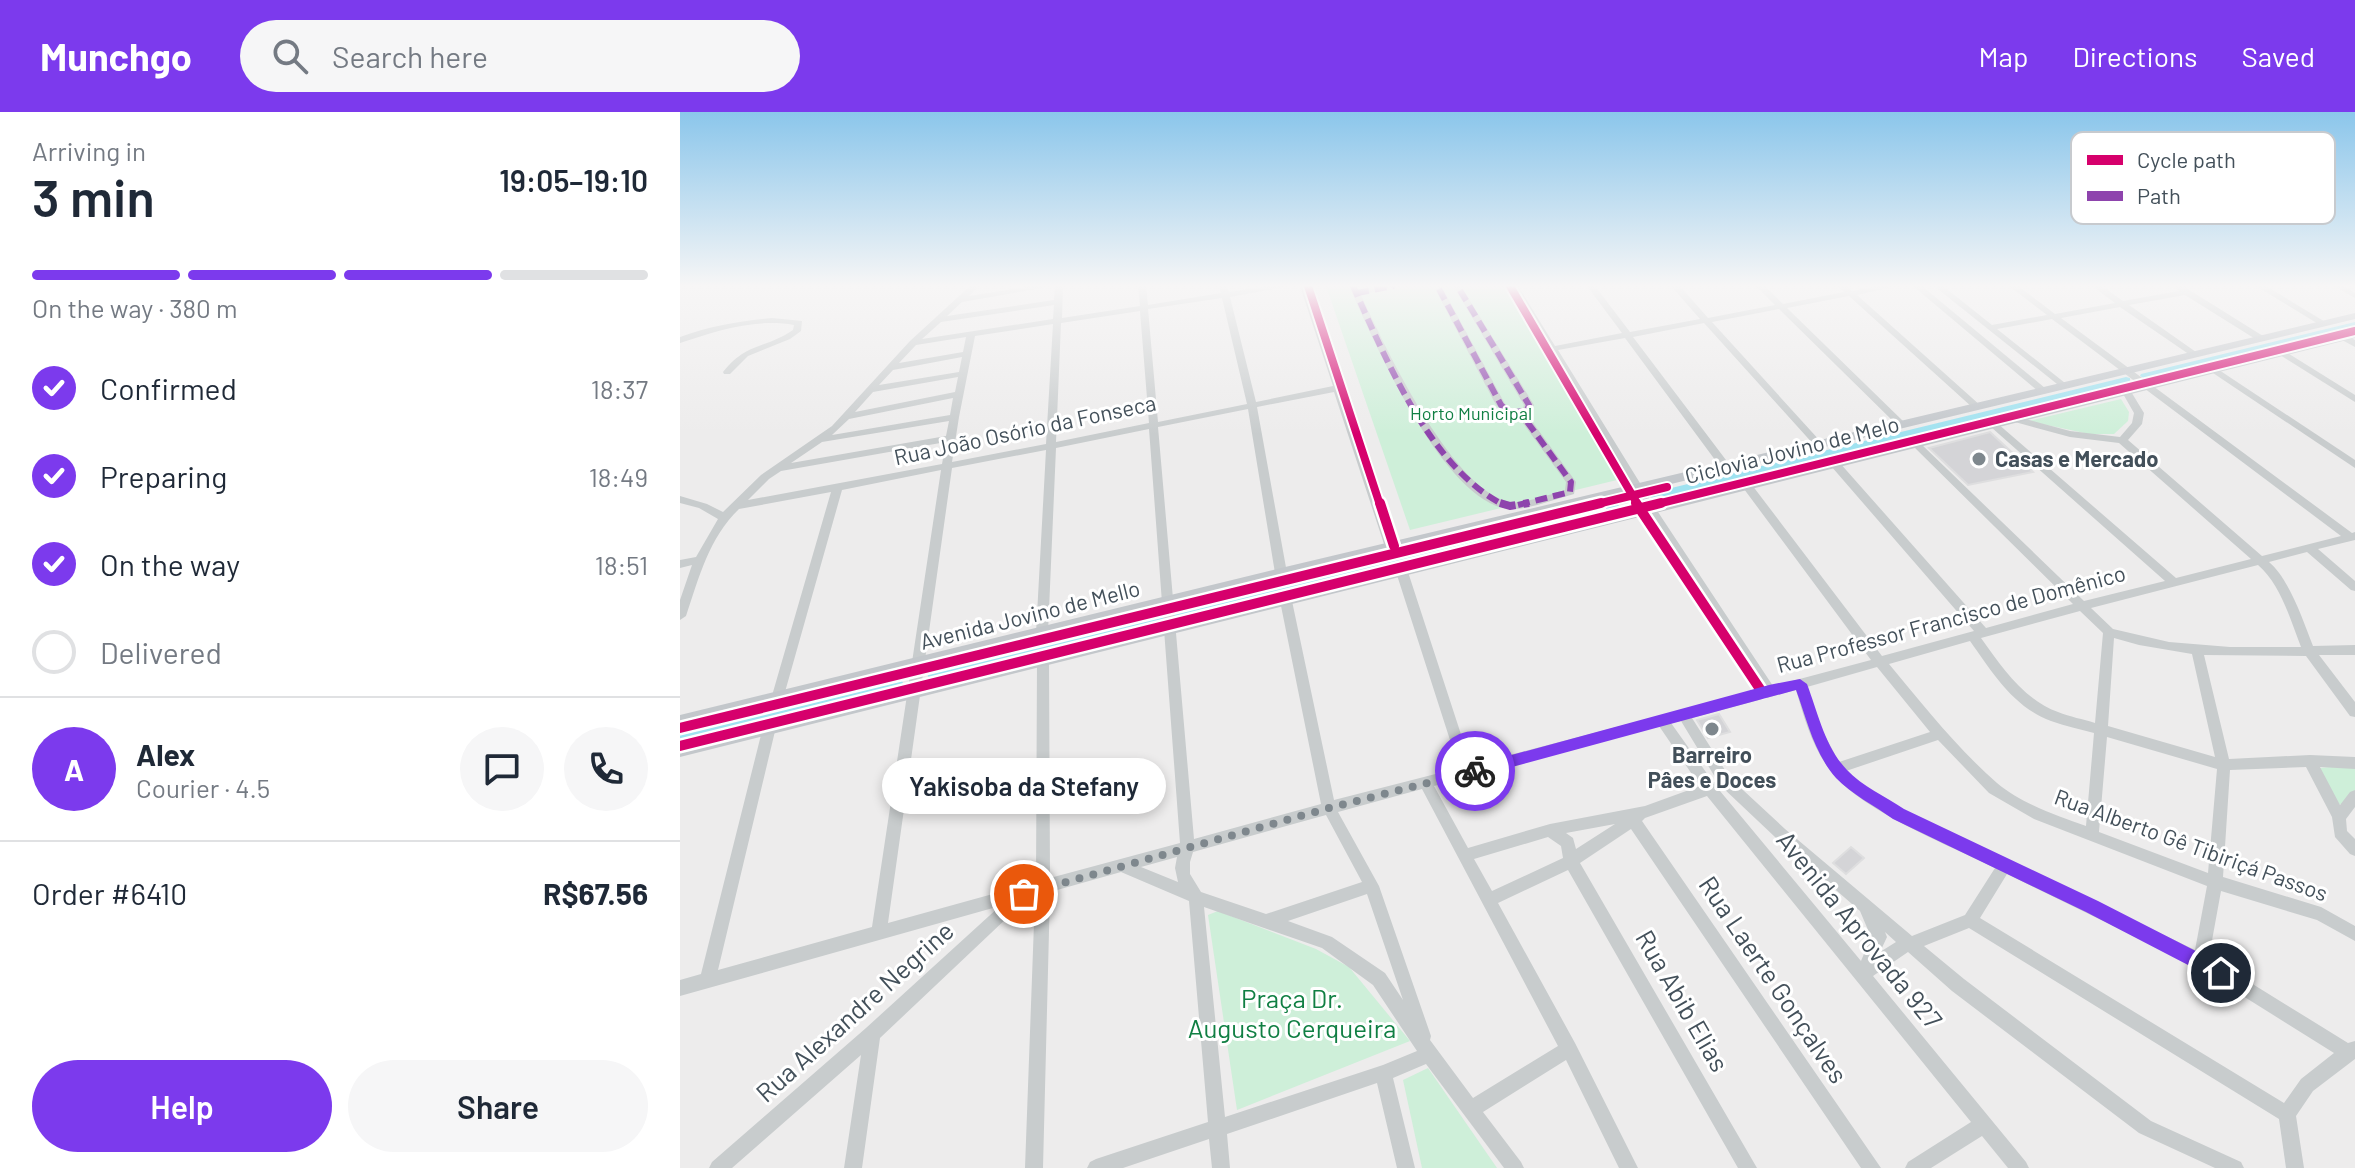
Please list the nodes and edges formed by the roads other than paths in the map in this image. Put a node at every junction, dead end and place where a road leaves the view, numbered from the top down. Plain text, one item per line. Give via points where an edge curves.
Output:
1 (792, 335) edge
2 (921, 335) edge
3 (976, 335) edge
4 (1056, 335) edge
5 (1146, 335) edge
6 (1235, 335) edge
7 (1320, 335) edge
8 (1378, 335) edge
9 (1463, 335) edge
10 (1487, 335) edge
11 (1544, 335) edge
12 (1626, 335) edge
13 (1627, 335) edge
14 (1719, 335) edge
15 (1810, 335) edge
16 (1896, 335) edge
17 (1976, 335) edge
18 (2000, 335) edge
19 (2080, 335) edge
20 (2166, 335) edge
21 (2256, 335) edge
22 (2271, 335) edge
23 (971, 336) junction
24 (2260, 338) junction
25 (2352, 339) edge
26 (913, 343) junction
27 (1552, 349) junction
28 (2283, 353) junction
29 (966, 354) junction
30 (2193, 354) junction
31 (893, 367) junction
32 (2127, 370) junction
33 (2216, 371) junction
34 (727, 372) dead end
35 (962, 374) junction
36 (2062, 385) junction
37 (1338, 388) junction
38 (2148, 388) junction
39 (873, 389) junction
40 (2042, 390) junction
41 (2127, 392) junction
42 (958, 394) junction
43 (2355, 399) edge
44 (1252, 406) junction
45 (1976, 406) junction
46 (1520, 412) junction
47 (848, 416) junction
48 (954, 417) junction
49 (2018, 420) junction
50 (1154, 423) junction
51 (1901, 424) junction
52 (1994, 425) junction
53 (951, 438) junction
54 (820, 440) junction
55 (2122, 440) junction
56 (1818, 444) junction
57 (1917, 445) junction
58 (1051, 446) junction
59 (1835, 464) junction
60 (2355, 465) edge
61 (1725, 466) junction
62 (946, 468) junction
63 (776, 469) junction
64 (1638, 487) junction
65 (1748, 487) junction
66 (837, 488) junction
67 (680, 499) edge
68 (736, 506) junction
69 (1652, 511) junction
70 (723, 517) junction
71 (2352, 536) edge
72 (1390, 547) junction
73 (2308, 547) junction
74 (700, 560) junction
75 (2261, 560) junction
76 (680, 564) edge
77 (1402, 572) junction
78 (1281, 573) junction
79 (2175, 583) junction
80 (2355, 587) edge
81 (1286, 601) junction
82 (1170, 604) junction
83 (2082, 606) junction
84 (680, 616) edge
85 (1172, 627) junction
86 (2109, 632) junction
87 (1042, 633) junction
88 (1977, 634) junction
89 (2197, 650) junction
90 (2355, 650) edge
91 (2309, 651) junction
92 (1043, 661) junction
93 (1879, 661) junction
94 (919, 664) junction
95 (1800, 684) junction
96 (1769, 690) junction
97 (914, 693) junction
98 (777, 699) junction
99 (2355, 712) edge
100 (1684, 715) junction
101 (1662, 721) junction
102 (680, 722) edge
103 (769, 727) junction
104 (2102, 732) junction
105 (1940, 734) junction
106 (680, 750) edge
107 (2310, 761) junction
108 (2355, 763) edge
109 (2224, 765) junction
110 (1837, 768) junction
111 (1467, 773) junction
112 (1725, 782) junction
113 (1426, 784) junction
114 (1710, 789) junction
115 (2355, 796) edge
116 (1329, 808) junction
117 (1636, 815) junction
118 (2339, 817) junction
119 (1550, 830) junction
120 (2092, 835) junction
121 (1188, 847) junction
122 (2355, 849) edge
123 (1465, 855) junction
124 (1571, 861) junction
125 (2004, 866) junction
126 (1124, 867) junction
127 (2215, 882) junction
128 (1372, 886) junction
129 (1043, 889) junction
130 (1024, 894) junction
131 (1196, 897) junction
132 (1489, 900) junction
133 (1864, 904) junction
134 (1970, 920) junction
135 (1267, 921) junction
136 (879, 934) junction
137 (2355, 934) edge
138 (1910, 944) junction
139 (2201, 961) junction
140 (1863, 973) junction
141 (707, 981) junction
142 (680, 988) edge
143 (872, 1034) junction
144 (1569, 1049) junction
145 (2352, 1051) edge
146 (1429, 1054) junction
147 (1383, 1073) junction
148 (1473, 1108) junction
149 (2287, 1114) junction
150 (1983, 1125) junction
151 (1218, 1128) junction
152 (718, 1168) edge
153 (853, 1168) edge
154 (1034, 1168) edge
155 (1096, 1168) edge
156 (1221, 1168) edge
157 (1406, 1168) edge
158 (1515, 1168) edge
159 (1629, 1168) edge
160 (1748, 1168) edge
161 (1872, 1168) edge
162 (1914, 1168) edge
163 (2020, 1168) edge
164 (2235, 1168) edge
165 (2295, 1168) edge

1 - 34 street via 744,353
2 - 26 street
3 - 23 street
4 - 58 street
5 - 50 street
6 - 44 street
7 - 37 street
8 - 46 street via 1415,408 1463,478 1508,507 1570,492 1571,482
9 - 46 street via 1501,405 1510,413
10 - 46 street via 1529,405
11 - 27 street
12 - 27 street
13 - 61 street
14 - 56 street
15 - 51 street
16 - 45 street
17 - 40 street
18 - 36 street
19 - 32 street
20 - 30 street
21 - 24 street
22 - 24 main road, Avenida Jovino de Mello
23 - 26 street
23 - 29 street
24 - 30 main road, Avenida Jovino de Mello
25 - 28 main road
26 - 31 street
27 - 64 street
28 - 33 main road
28 - 43 street
29 - 31 street
29 - 35 street
30 - 32 main road, Avenida Jovino de Mello
31 - 39 street
32 - 36 main road, Avenida Jovino de Mello
32 - 38 street
33 - 38 main road
33 - 60 street
35 - 39 street
35 - 42 street
36 - 40 main road, Avenida Jovino de Mello
37 - 44 street, Rua João Osório da Fonseca
37 - 72 street
38 - 41 main road
38 - 71 street
39 - 47 street
40 - 45 main road, Avenida Jovino de Mello
41 - 49 main road
41 - 55 street via 2139,413 2137,424
42 - 47 street
42 - 48 street
44 - 50 street, Rua João Osório da Fonseca
44 - 78 street
45 - 51 main road, Avenida Jovino de Mello
47 - 54 street
48 - 53 street
48 - 54 street
49 - 52 main road
49 - 55 street
50 - 58 street, Rua João Osório da Fonseca
50 - 82 street
51 - 56 main road, Avenida Jovino de Mello
52 - 57 main road
52 - 79 street
53 - 62 street
53 - 63 street
54 - 63 street
55 - 75 street
56 - 61 main road, Avenida Jovino de Mello
57 - 59 main road
57 - 83 street
58 - 62 street, Rua João Osório da Fonseca
58 - 87 street
59 - 65 main road
59 - 88 street
61 - 64 main road, Avenida Jovino de Mello
62 - 66 street, Rua João Osório da Fonseca
62 - 94 street
63 - 68 street
64 - 69 street
64 - 72 main road, Avenida Jovino de Mello
65 - 69 main road
65 - 93 street, Rua Alberto Gê Tibiriçá Passos
66 - 68 street, Rua João Osório da Fonseca
66 - 98 street
67 - 70 street
68 - 70 street
69 - 77 main road
69 - 96 street
70 - 74 street
71 - 73 street, Rua Professor Francisco de Domênico
72 - 78 main road, Avenida Jovino de Mello
73 - 75 street, Rua Professor Francisco de Domênico
73 - 80 street
74 - 76 street
74 - 84 street
75 - 79 street, Rua Professor Francisco de Domênico
75 - 91 street via 2280,585
77 - 81 main road
77 - 111 street
78 - 82 main road, Avenida Jovino de Mello
79 - 83 street, Rua Professor Francisco de Domênico
81 - 85 main road
81 - 116 street
82 - 85 street
82 - 87 main road, Avenida Jovino de Mello
83 - 86 street
83 - 88 street, Rua Professor Francisco de Domênico
85 - 92 main road
85 - 121 street
86 - 89 street via 2142,644
86 - 104 street
87 - 94 main road, Avenida Jovino de Mello
88 - 93 street, Rua Professor Francisco de Domênico
88 - 104 street via 2006,682 2026,701 2052,716
89 - 91 street
89 - 109 street
90 - 91 street
91 - 99 street
92 - 97 main road
92 - 129 street
93 - 95 street, Rua Professor Francisco de Domênico
93 - 105 street, Rua Alberto Gê Tibiriçá Passos
94 - 97 street
94 - 98 main road, Avenida Jovino de Mello
95 - 96 street, Rua Professor Francisco de Domênico
95 - 110 street via 1826,754
96 - 100 street, Rua Professor Francisco de Domênico
97 - 103 main road
97 - 136 street
98 - 102 main road, Avenida Jovino de Mello
100 - 101 street, Rua Professor Francisco de Domênico
100 - 112 street
101 - 111 street, Rua Professor Francisco de Domênico
101 - 114 street, Avenida Aprovada 927
103 - 106 main road
103 - 141 street
104 - 109 street
104 - 120 street
105 - 110 street
105 - 120 street, Rua Alberto Gê Tibiriçá Passos via 1994,789 2039,815
107 - 108 street
107 - 109 street
107 - 118 street
109 - 127 street
110 - 125 street via 1899,814
111 - 113 street, Rua Professor Francisco de Domênico
112 - 114 street
112 - 133 street
113 - 116 street, Rua Professor Francisco de Domênico
113 - 123 street
114 - 117 street
114 - 140 street, Avenida Aprovada 927
115 - 118 street
116 - 121 street, Rua Professor Francisco de Domênico
116 - 128 street
117 - 119 street
117 - 124 street
117 - 161 street, Rua Laerte Gonçalves
118 - 122 street via 2340,833
119 - 123 street
119 - 124 street, Rua Abib Elias via 1568,843
120 - 127 street, Rua Alberto Gê Tibiriçá Passos
121 - 126 street, Rua Professor Francisco de Domênico
121 - 131 street via 1180,866 1182,880
123 - 132 street
124 - 132 street
124 - 160 street, Rua Abib Elias
125 - 134 street
125 - 139 street
126 - 129 street, Rua Professor Francisco de Domênico
126 - 131 street
127 - 137 street, Rua Alberto Gê Tibiriçá Passos via 2321,914
127 - 139 street
128 - 135 street
128 - 146 street
129 - 130 street, Rua Professor Francisco de Domênico
129 - 154 street
130 - 136 street, Rua Professor Francisco de Domênico
130 - 143 street, Rua Alexandre Negrine
131 - 135 street
131 - 151 street
132 - 144 street
133 - 138 street
133 - 140 street via 1879,937
134 - 138 street
134 - 149 street
135 - 146 street via 1327,942 1379,979
136 - 141 street, Rua Professor Francisco de Domênico
138 - 140 street
138 - 164 street via 2145,1127
139 - 145 street
140 - 150 street, Avenida Aprovada 927
141 - 142 street, Rua Professor Francisco de Domênico
143 - 152 street, Rua Alexandre Negrine
143 - 153 street
144 - 148 street
144 - 159 street
145 - 149 street via 2307,1085
146 - 147 street
146 - 148 street
147 - 151 street
147 - 157 street
148 - 158 street
149 - 165 street
150 - 162 street
150 - 163 street, Avenida Aprovada 927
151 - 155 street
151 - 156 street

